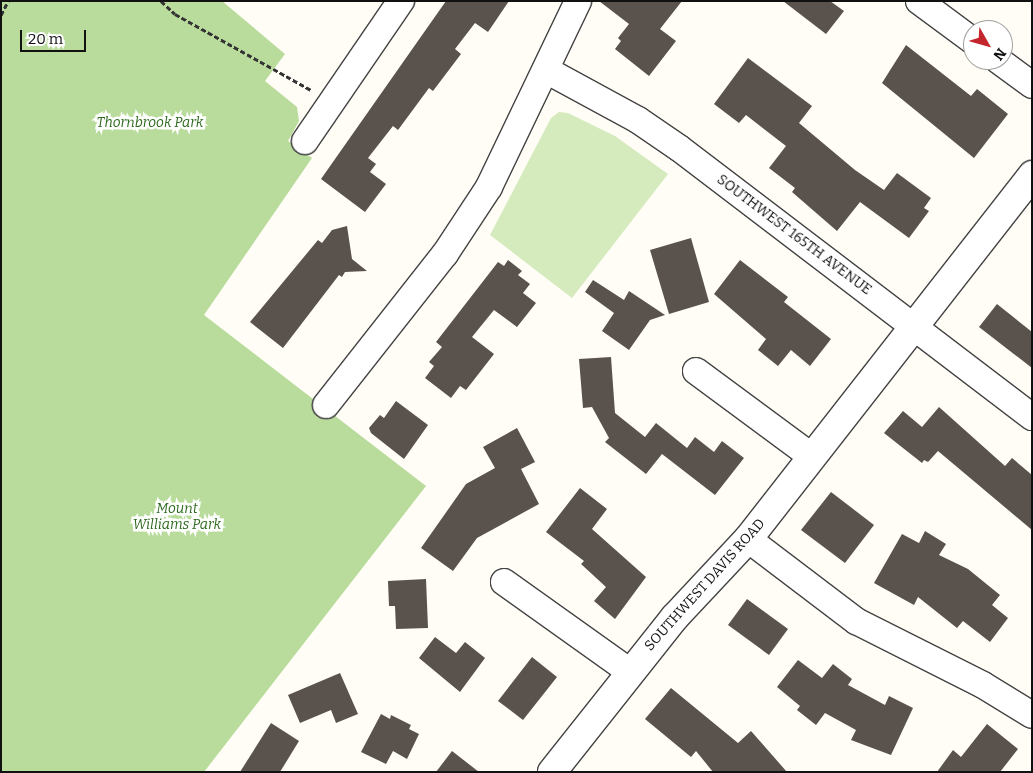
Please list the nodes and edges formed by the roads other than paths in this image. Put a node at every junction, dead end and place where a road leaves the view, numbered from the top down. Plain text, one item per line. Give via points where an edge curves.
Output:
1 (402, 1) edge
2 (578, 1) edge
3 (920, 1) edge
4 (963, 33) edge
5 (546, 70) junction
6 (1012, 70) edge
7 (1032, 85) edge
8 (304, 141) dead end
9 (1032, 175) edge
10 (913, 326) junction
11 (696, 371) dead end
12 (326, 405) dead end
13 (1032, 417) edge
14 (811, 456) junction
15 (748, 539) junction
16 (504, 582) dead end
17 (630, 672) junction
18 (1032, 716) edge
19 (552, 772) edge

1 - 8 street
2 - 5 street
3 - 4 street
5 - 10 street, SOUTHWEST 165TH AVENUE via 638,120 679,148
5 - 12 street via 489,187 446,254
6 - 7 street
9 - 10 street, SOUTHWEST DAVIS ROAD
10 - 13 street, SOUTHWEST 165TH AVENUE
10 - 14 street, SOUTHWEST DAVIS ROAD
11 - 14 street
14 - 15 street, SOUTHWEST DAVIS ROAD
15 - 17 street, SOUTHWEST DAVIS ROAD via 675,616
15 - 18 street via 856,621 983,684
16 - 17 street
17 - 19 street, SOUTHWEST DAVIS ROAD

